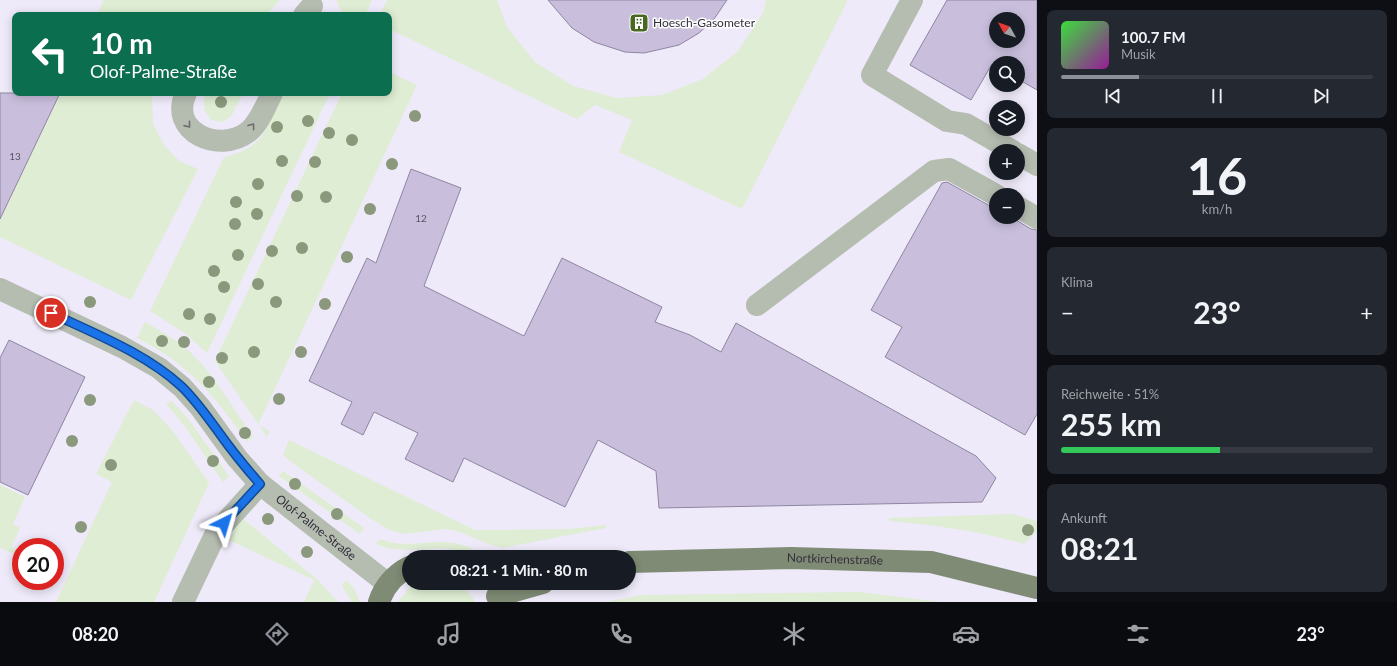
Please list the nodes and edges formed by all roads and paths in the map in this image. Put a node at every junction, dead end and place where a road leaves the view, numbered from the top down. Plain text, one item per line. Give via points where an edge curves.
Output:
1 (912, 0) edge
2 (184, 96) edge
3 (271, 96) edge
4 (1000, 144) edge
5 (1025, 158) edge
6 (1037, 165) edge
7 (989, 191) edge
8 (1025, 211) edge
9 (1037, 218) edge
10 (0, 289) edge
11 (757, 305) dead end
12 (260, 484) junction
13 (636, 562) edge
14 (402, 571) edge
15 (1036, 585) edge
16 (512, 590) edge
17 (384, 593) edge
18 (495, 594) edge
19 (183, 602) edge

1 - 4 street via 872,75 947,121 966,124
2 -> 3 street via 182,116 186,124 202,137 218,142 248,132 263,112
5 - 6 street
7 - 11 street via 949,169 934,171
8 - 9 street
10 - 12 street, Olof-Palme-Straße via 122,347 159,368 182,387 200,407
12 - 17 street, Olof-Palme-Straße
12 - 19 street via 216,533
13 - 15 main road, Nortkirchenstraße via 791,558 931,562
14 - 17 main road
16 - 18 main road

